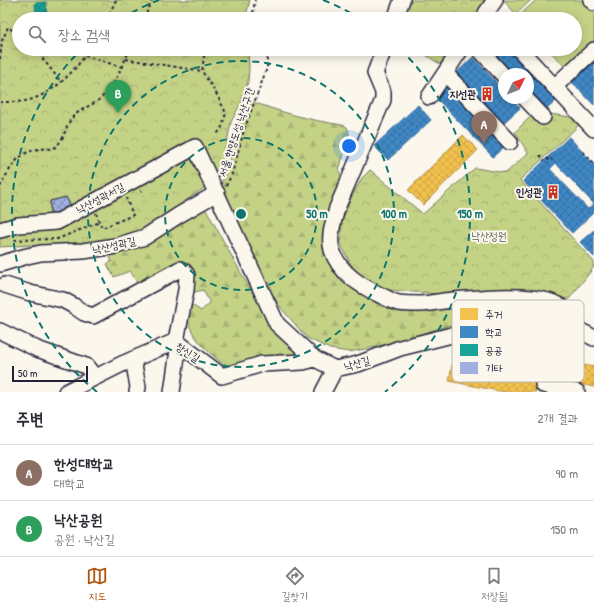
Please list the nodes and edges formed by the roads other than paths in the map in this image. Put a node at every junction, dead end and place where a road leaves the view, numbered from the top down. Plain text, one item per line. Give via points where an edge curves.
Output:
1 (402, 0) edge
2 (495, 0) edge
3 (592, 0) edge
4 (594, 3) edge
5 (398, 12) edge
6 (489, 12) edge
7 (594, 50) edge
8 (381, 56) edge
9 (456, 56) edge
10 (485, 56) edge
11 (525, 56) edge
12 (498, 70) edge
13 (445, 73) junction
14 (554, 87) junction
15 (429, 97) dead end
16 (531, 104) edge
17 (543, 117) dead end
18 (594, 129) edge
19 (510, 142) dead end
20 (195, 147) joint
21 (217, 193) junction
22 (0, 230) edge
23 (0, 264) edge
24 (5, 285) dead end
25 (461, 300) edge
26 (542, 300) edge
27 (452, 301) edge
28 (0, 331) edge
29 (584, 333) edge
30 (452, 335) edge
31 (594, 338) edge
32 (177, 342) junction
33 (133, 359) junction
34 (315, 359) junction
35 (335, 369) junction
36 (95, 377) junction
37 (543, 385) dead end
38 (66, 392) edge
39 (138, 392) edge
40 (172, 392) edge
41 (323, 392) edge
42 (577, 392) edge

1 - 5 street
2 - 6 street
3 - 4 street
7 - 14 street
8 - 27 street via 375,73 383,92 383,100 338,208 331,236 332,250 351,278 367,289 398,303 423,304
9 - 13 street
10 - 12 street
11 - 14 street
13 - 15 street
13 - 19 street
14 - 18 street
16 - 17 street
20 - 21 street, 낙산길
20 - 22 street, 낙산성곽서길 via 57,222 18,225
21 - 23 street, 낙산성곽길 via 145,237 116,246 34,254
21 - 34 street, 낙산길 via 277,324
24 - 32 street via 63,300 93,316 182,270 187,275 186,290
25 - 26 street
28 - 36 street via 37,349 86,366
29 - 31 street, 낙산길
30 - 35 street, 낙산길 via 400,348 358,364
32 - 33 street, 창신길
32 - 34 street, 창신길 via 222,376 262,364
32 - 40 street
33 - 36 street, 창신길
33 - 39 street
34 - 35 street, 낙산길
35 - 41 street
36 - 38 street, 창신길
37 - 42 street

